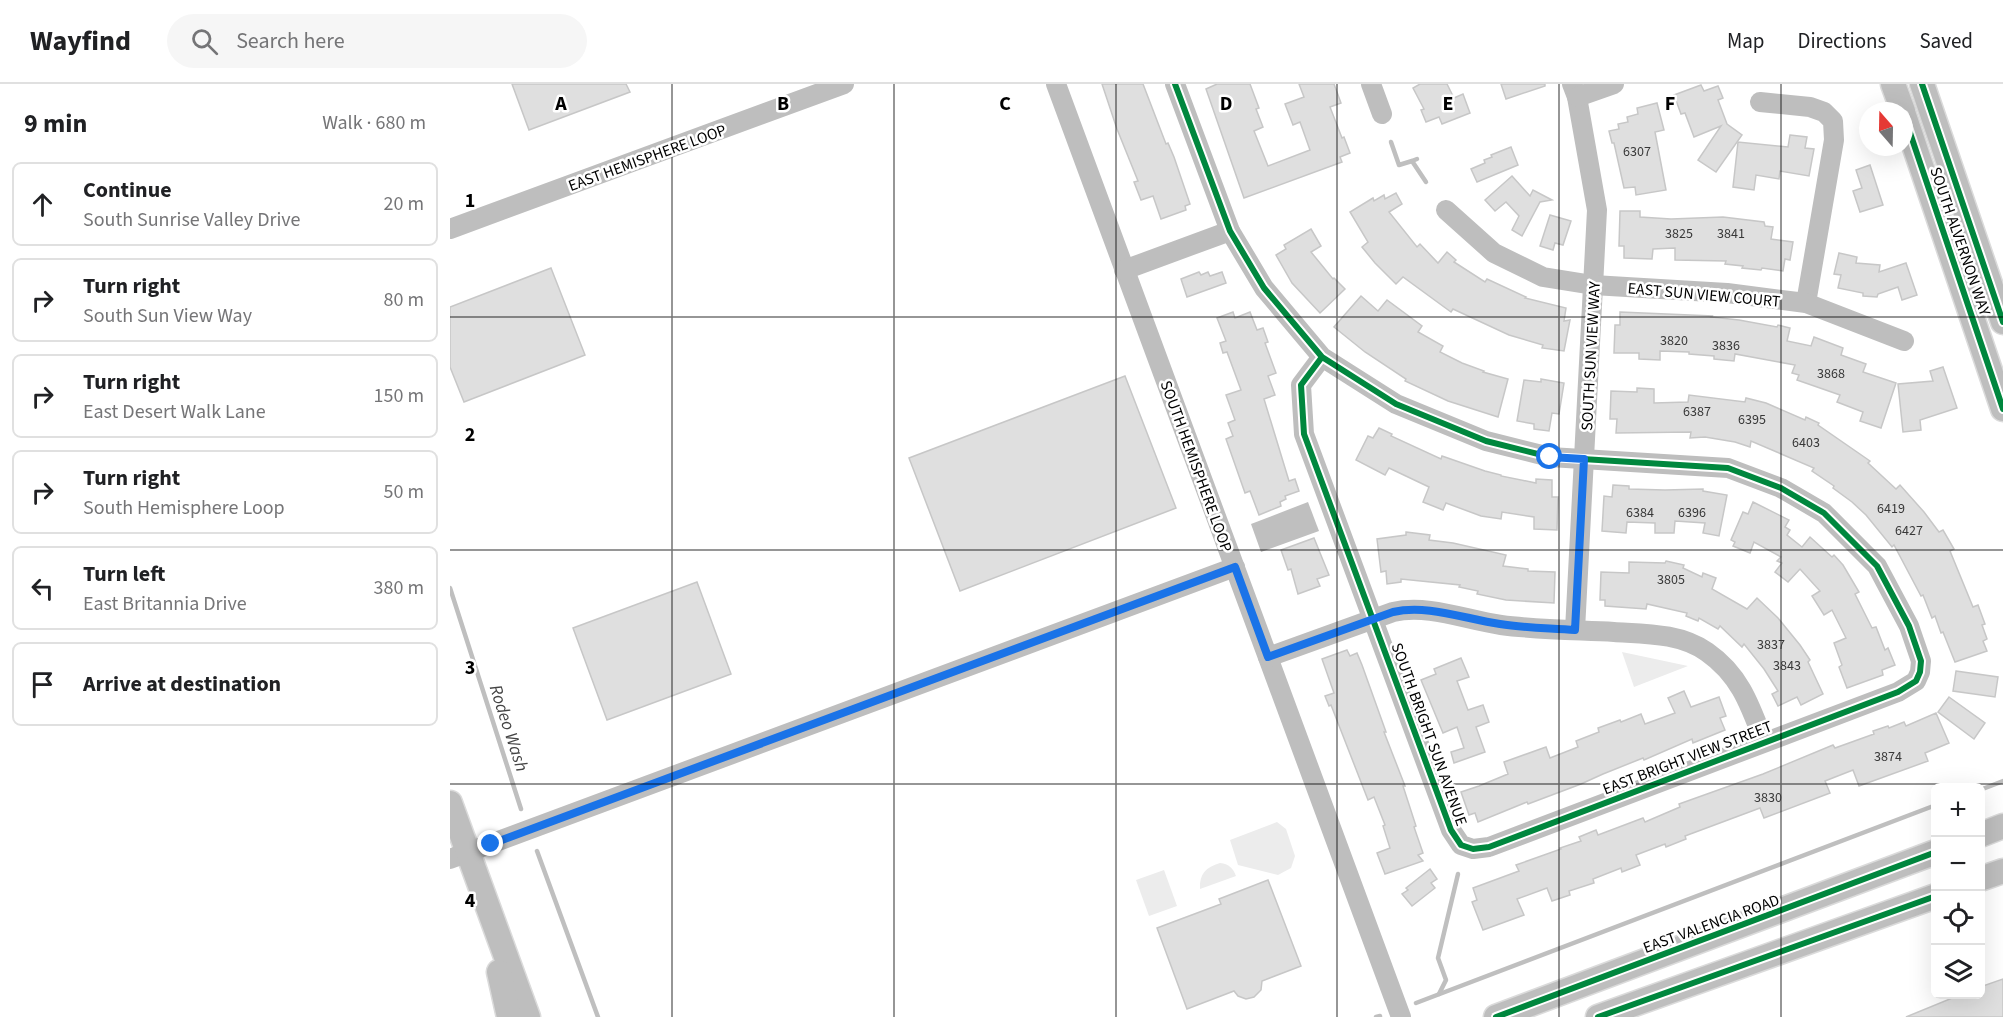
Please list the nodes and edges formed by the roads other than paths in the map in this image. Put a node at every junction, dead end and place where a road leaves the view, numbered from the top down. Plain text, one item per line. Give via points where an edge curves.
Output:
1 (844, 84) edge
2 (1056, 84) edge
3 (1175, 84) edge
4 (1371, 84) edge
5 (1614, 84) edge
6 (1893, 84) edge
7 (1922, 84) edge
8 (1575, 90) edge
9 (1760, 102) dead end
10 (1899, 102) edge
11 (1382, 114) dead end
12 (1913, 142) edge
13 (1446, 210) dead end
14 (450, 230) edge
15 (1230, 231) junction
16 (1124, 270) junction
17 (1593, 285) junction
18 (1806, 303) junction
19 (2003, 322) edge
20 (1904, 341) dead end
21 (1322, 357) junction
22 (2003, 409) edge
23 (1584, 459) junction
24 (1235, 567) junction
25 (1373, 619) junction
26 (1575, 630) junction
27 (1268, 657) junction
28 (1764, 742) junction
29 (450, 803) edge
30 (2003, 826) edge
31 (1985, 833) edge
32 (1465, 852) joint
33 (1931, 854) edge
34 (459, 855) edge
35 (2003, 871) edge
36 (1985, 877) edge
37 (479, 879) junction
38 (1931, 897) edge
39 (509, 1017) edge
40 (528, 1017) edge
41 (1401, 1017) edge
42 (1496, 1017) edge
43 (1598, 1017) edge

1 - 14 street, EAST HEMISPHERE LOOP
2 - 16 street, SOUTH HEMISPHERE LOOP
3 - 15 street
4 - 11 street
5 - 8 street
6 - 10 main road
7 - 19 main road, SOUTH ALVERNON WAY
8 - 17 street, SOUTH SUN VIEW WAY via 1597,210
9 - 18 street via 1810,107 1824,112 1833,122 1834,140
12 - 22 main road, SOUTH ALVERNON WAY
13 - 17 street, EAST SUN VIEW COURT via 1494,253 1543,277
15 - 16 street
15 - 21 street via 1263,288
16 - 24 street, SOUTH HEMISPHERE LOOP
17 - 18 street, EAST SUN VIEW COURT via 1727,293
17 - 23 street, SOUTH SUN VIEW WAY
18 - 20 street, EAST SUN VIEW COURT
21 - 23 street via 1396,404 1486,441 1550,457
21 - 25 street, SOUTH BRIGHT SUN AVENUE via 1301,385 1304,434
23 - 26 street, SOUTH SUN VIEW WAY
23 - 28 street, EAST BRIGHT VIEW STREET via 1728,468 1781,488 1824,513 1877,566 1909,626 1920,661 1916,681 1898,692
24 - 27 street, SOUTH HEMISPHERE LOOP
24 - 34 street
25 - 26 street via 1404,609 1499,624
25 - 27 street
25 - 32 street, SOUTH BRIGHT SUN AVENUE via 1451,830
26 - 28 street via 1653,634 1681,639 1705,650 1737,680
27 - 41 street, SOUTH HEMISPHERE LOOP
28 - 32 street, EAST BRIGHT VIEW STREET via 1489,847
29 - 34 main road
30 - 31 main road
33 - 42 main road, EAST VALENCIA ROAD
34 - 37 main road
35 - 36 main road
37 - 39 main road
37 - 40 main road
38 - 43 main road

